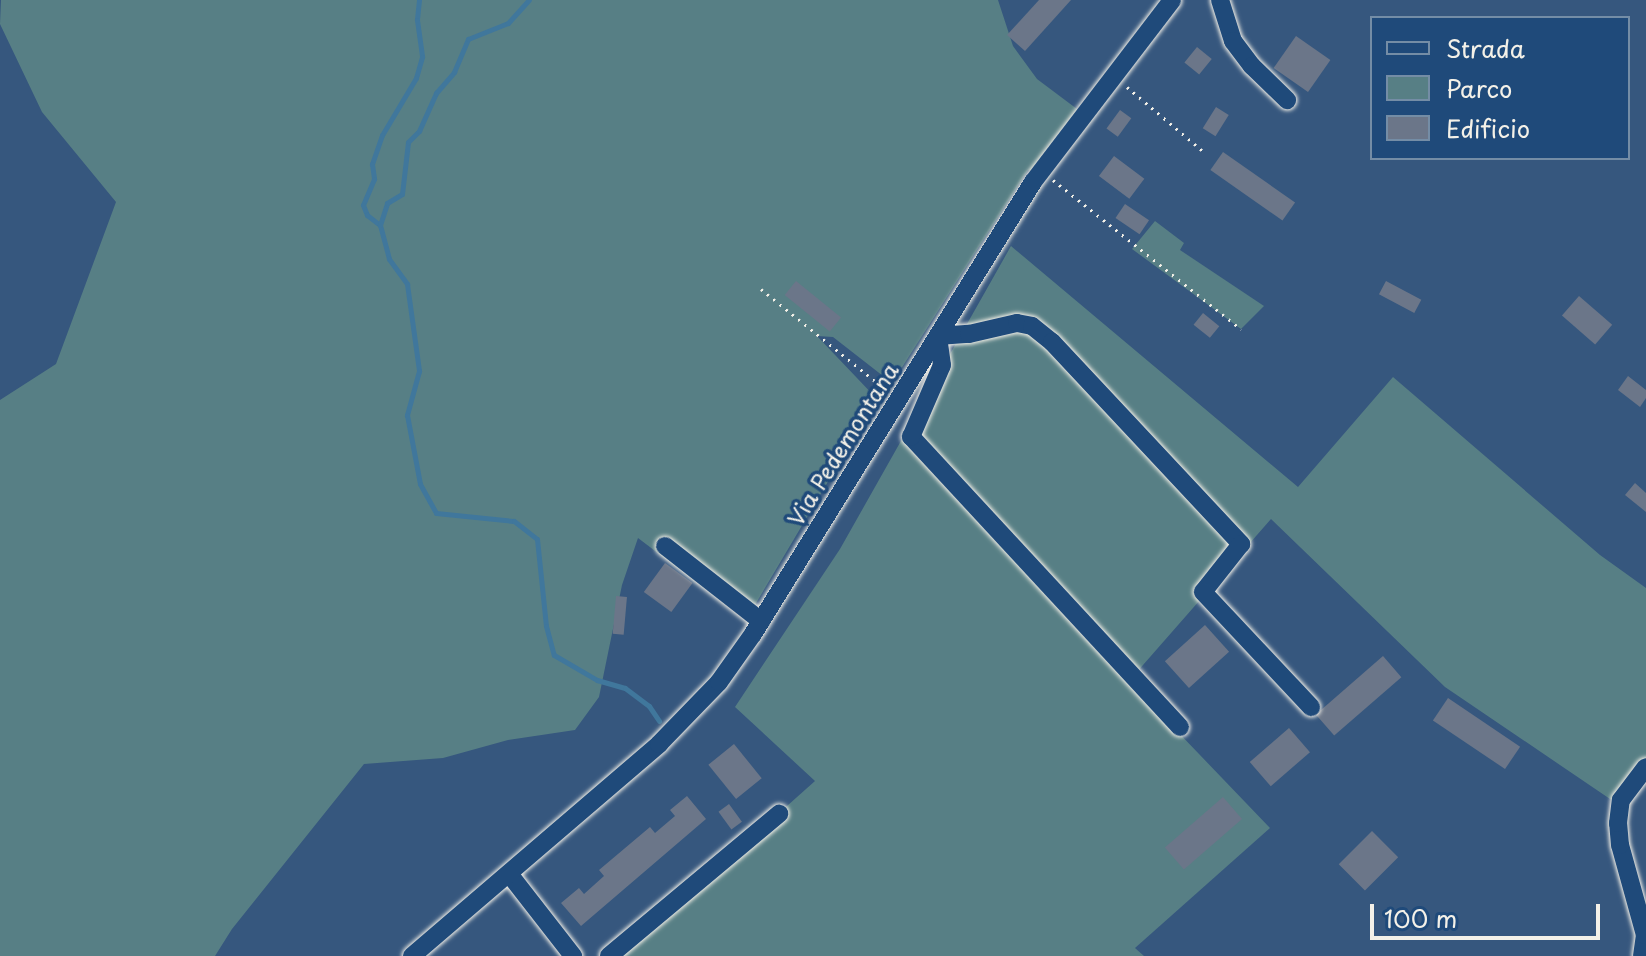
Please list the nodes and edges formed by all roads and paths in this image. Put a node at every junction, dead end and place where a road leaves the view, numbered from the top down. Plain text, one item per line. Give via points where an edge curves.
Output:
1 (1172, 0) edge
2 (1220, 0) edge
3 (1129, 56) junction
4 (1287, 100) dead end
5 (1204, 152) dead end
6 (1041, 171) junction
7 (761, 289) dead end
8 (1241, 329) dead end
9 (938, 336) junction
10 (898, 400) junction
11 (665, 546) dead end
12 (761, 621) junction
13 (1311, 707) dead end
14 (1180, 727) dead end
15 (1646, 767) edge
16 (779, 814) dead end
17 (510, 875) junction
18 (412, 956) edge
19 (573, 956) edge
20 (609, 956) edge
21 (1642, 956) edge

1 - 3 street, Via Pedemontana
2 - 4 street via 1233,41
3 - 5 path via 1127,89
3 - 6 street, Via Pedemontana
6 - 8 path
6 - 9 street, Via Pedemontana
7 - 10 path
9 - 10 street, Via Pedemontana
9 - 13 street via 1017,323 1032,326 1052,342 1241,544 1203,592
9 - 14 street via 942,365 911,437
10 - 12 street, Via Pedemontana
11 - 12 street
12 - 17 street, Via Pedemontana via 686,719
15 - 21 street via 1621,800 1618,823 1645,935
16 - 20 street
17 - 18 street, Via Pedemontana
17 - 19 street

